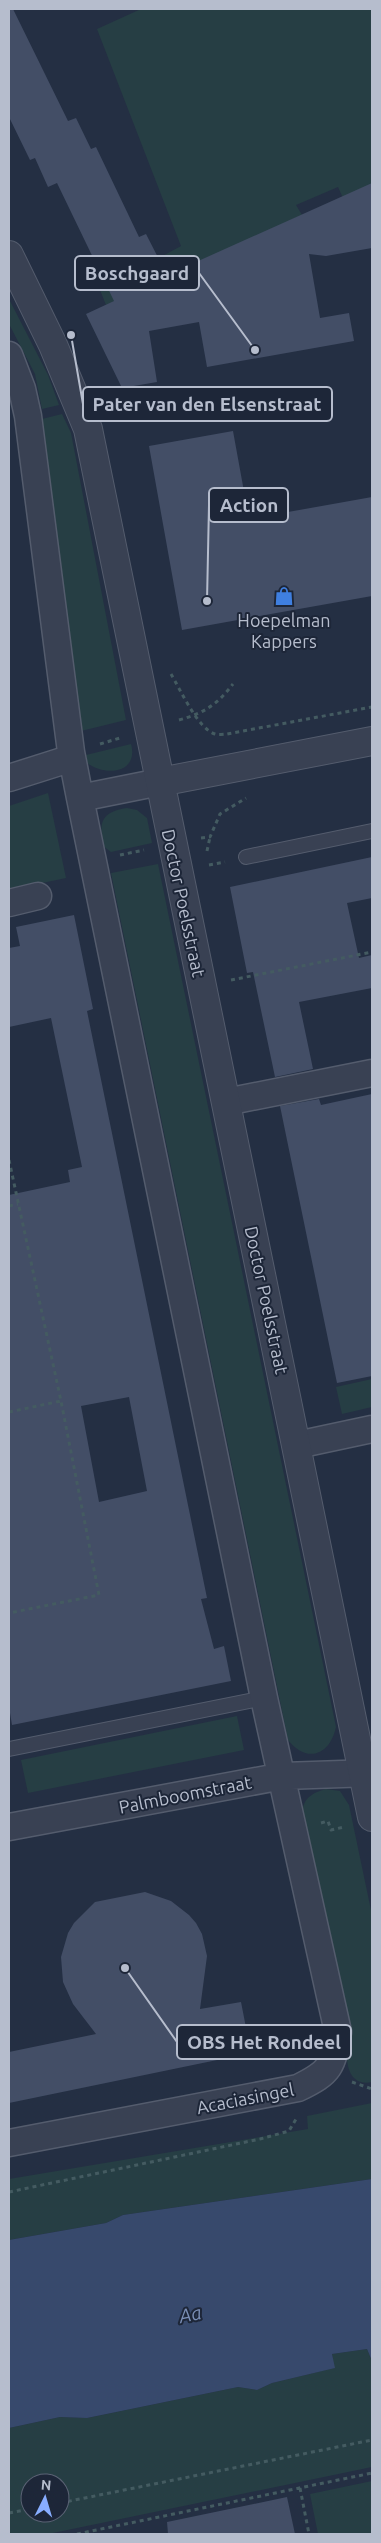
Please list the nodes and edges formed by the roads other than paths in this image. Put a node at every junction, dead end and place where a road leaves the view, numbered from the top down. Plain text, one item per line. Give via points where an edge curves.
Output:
1 (9, 255) edge
2 (9, 355) edge
3 (372, 741) edge
4 (72, 758) junction
5 (9, 778) edge
6 (160, 782) junction
7 (80, 798) junction
8 (372, 831) edge
9 (246, 857) dead end
10 (38, 896) dead end
11 (9, 903) edge
12 (372, 1073) edge
13 (226, 1102) junction
14 (372, 1429) edge
15 (297, 1445) junction
16 (264, 1698) junction
17 (9, 1748) edge
18 (368, 1774) edge
19 (282, 1776) junction
20 (360, 1822) edge
21 (9, 1827) edge
22 (9, 2143) edge

1 - 6 street, Doctor Poelsstraat via 53,345 88,429
2 - 4 street via 28,416
3 - 6 street
4 - 5 street
4 - 7 street
6 - 7 street
6 - 13 street, Doctor Poelsstraat
7 - 16 street
8 - 9 lane
10 - 11 street
12 - 13 street
13 - 15 street, Doctor Poelsstraat
14 - 15 street
15 - 18 street, Doctor Poelsstraat
16 - 17 lane
16 - 19 street
18 - 19 street, Palmboomstraat
18 - 20 street, Doctor Poelsstraat
19 - 21 street, Palmboomstraat
19 - 22 street, Acaciasingel via 338,2032 332,2063 316,2080 298,2088

